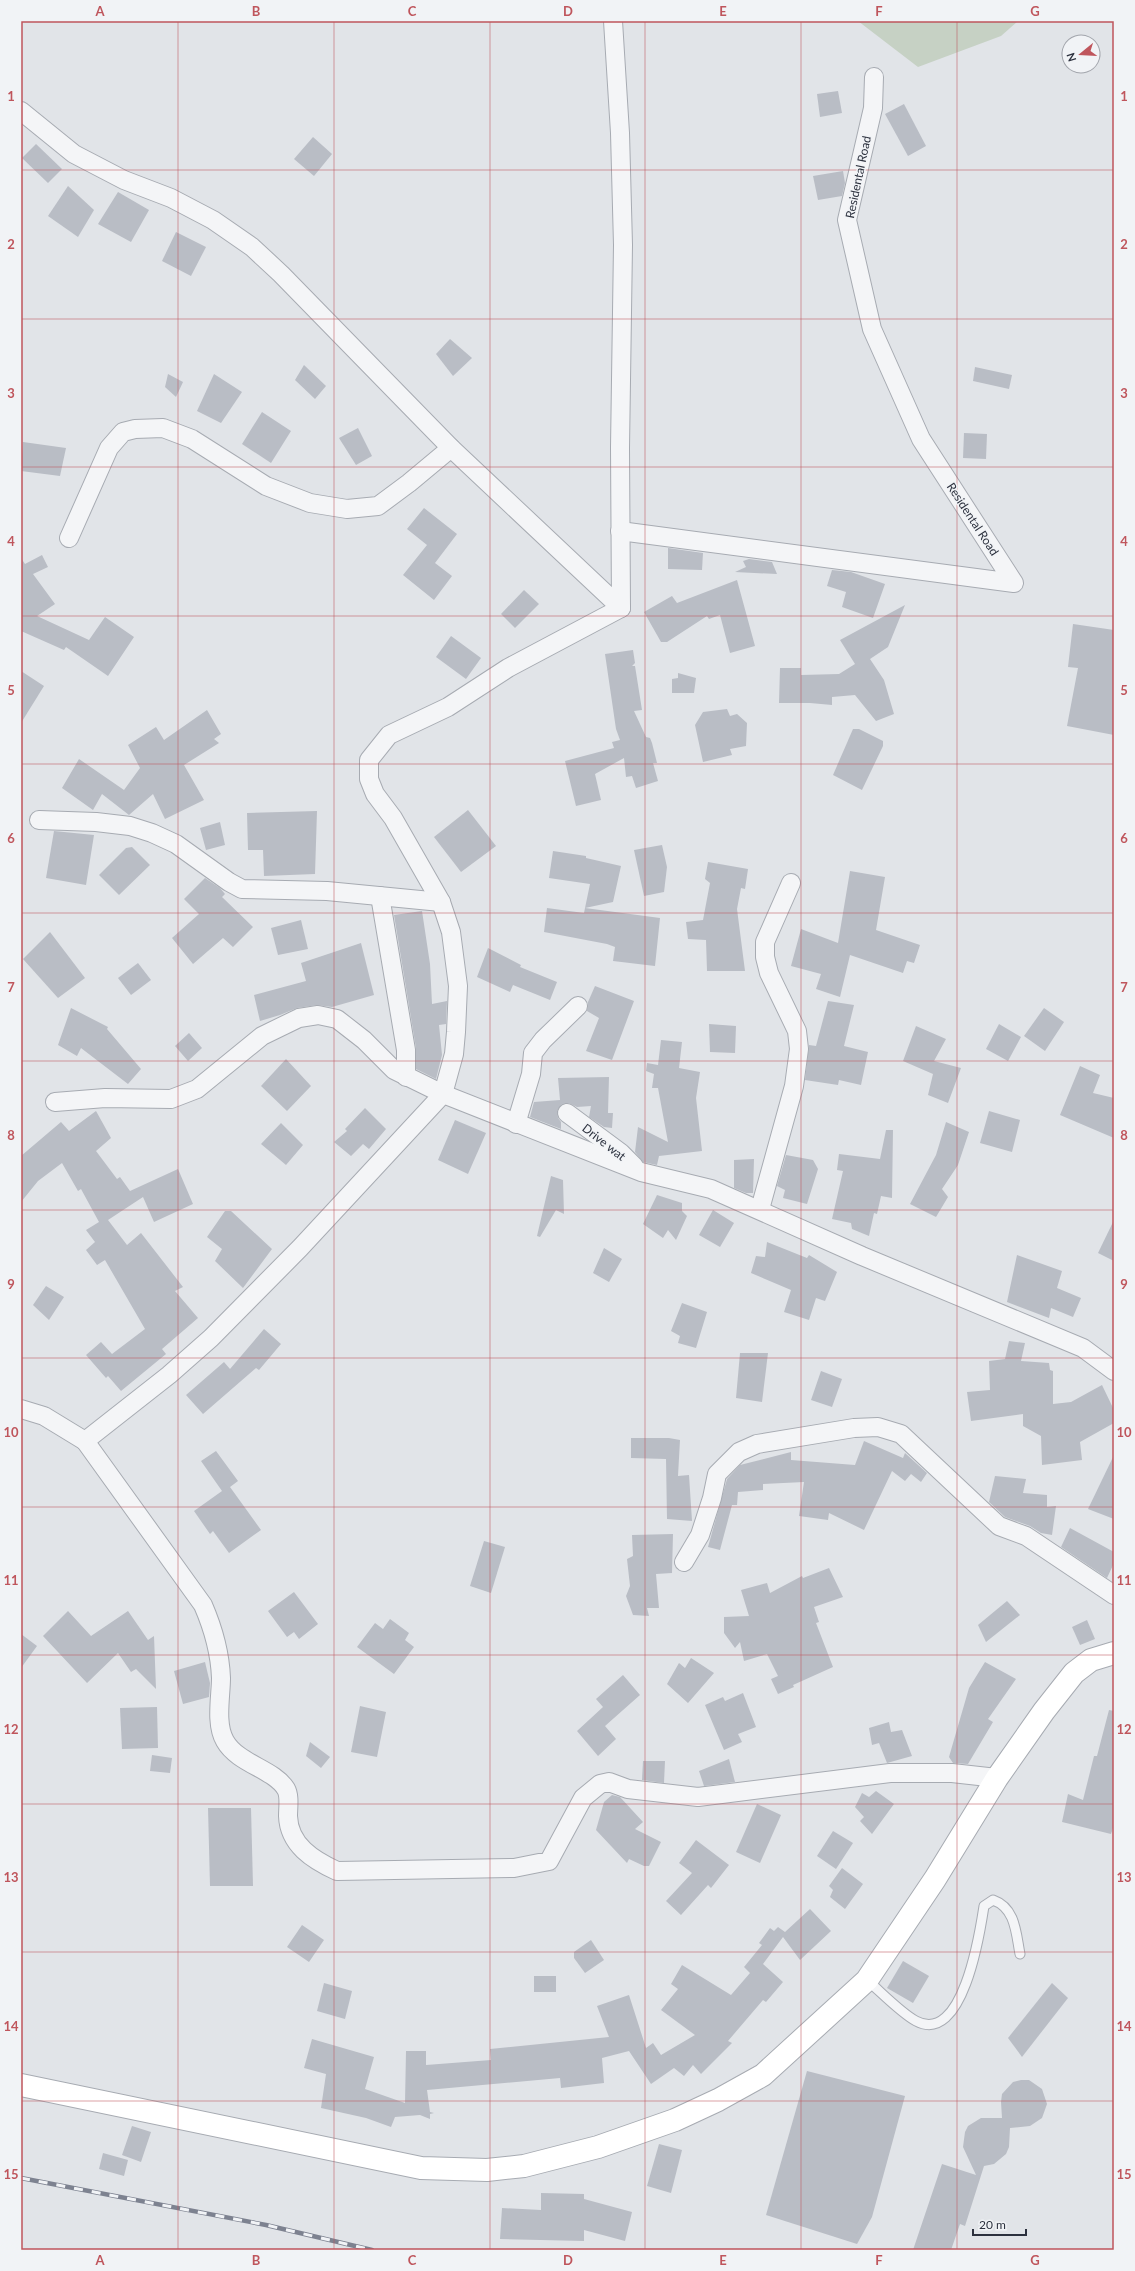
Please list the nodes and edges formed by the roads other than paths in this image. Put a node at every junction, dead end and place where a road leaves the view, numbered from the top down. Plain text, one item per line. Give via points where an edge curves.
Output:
1 (613, 21) edge
2 (874, 77) dead end
3 (21, 111) edge
4 (451, 448) junction
5 (620, 531) junction
6 (69, 538) dead end
7 (621, 608) junction
8 (39, 820) dead end
9 (791, 883) dead end
10 (380, 896) junction
11 (441, 902) junction
12 (578, 1006) dead end
13 (406, 1077) junction
14 (443, 1094) junction
15 (55, 1102) dead end
16 (567, 1113) dead end
17 (516, 1124) junction
18 (641, 1172) junction
19 (760, 1209) junction
20 (1114, 1371) edge
21 (21, 1409) edge
22 (85, 1441) junction
23 (684, 1562) dead end
24 (1114, 1595) edge
25 (1114, 1653) edge
26 (997, 1778) junction
27 (1020, 1954) dead end
28 (867, 1980) junction
29 (21, 2085) edge

1 - 5 street via 623,245
2 - 5 street, Residental Road via 873,108 847,220 872,329 921,439 1014,583
3 - 4 street via 74,154 124,180 171,198 213,220 252,247
4 - 6 street via 378,506 347,509 310,503 266,486 192,439 163,428 135,429 123,432 108,448
4 - 7 street
5 - 7 street
7 - 11 street via 508,668 448,707 389,735 369,760 369,779 375,794 393,818
8 - 10 street via 96,822 130,826 152,833 176,844 242,889 327,891
9 - 19 street via 764,942 769,973 797,1031 799,1049 794,1086
10 - 11 street
10 - 13 street via 406,1050
11 - 14 street via 451,932 458,986 454,1054
12 - 17 street via 543,1040 534,1053 531,1074
13 - 14 street
13 - 15 street via 394,1070 364,1040 336,1019 318,1015 299,1018 262,1036 197,1089 171,1099 105,1098
14 - 17 street
14 - 22 street via 300,1248 211,1338 169,1375
16 - 18 street, Drive wat via 622,1153
17 - 18 street
18 - 19 street via 711,1189
19 - 20 street via 862,1256 1083,1348
21 - 22 street via 44,1416
22 - 26 street via 203,1605 215,1631 221,1677 221,1731 224,1740 234,1753 281,1782 286,1790 288,1818 295,1843 319,1863 337,1871 500,1868 548,1861 583,1798 600,1784 609,1782 628,1789 698,1796 890,1773 952,1773
23 - 24 street via 700,1535 717,1474 739,1452 757,1444 878,1426 901,1434 999,1526 1026,1536
25 - 26 street via 1091,1660 1074,1673
26 - 28 street via 936,1879
27 - 28 lane via 1013,1918 1003,1903 993,1900 984,1906 980,1933 961,1998 950,2015 938,2022 927,2024 916,2021
28 - 29 street via 773,2067 718,2100 675,2120 598,2147 524,2166 487,2170 421,2168

